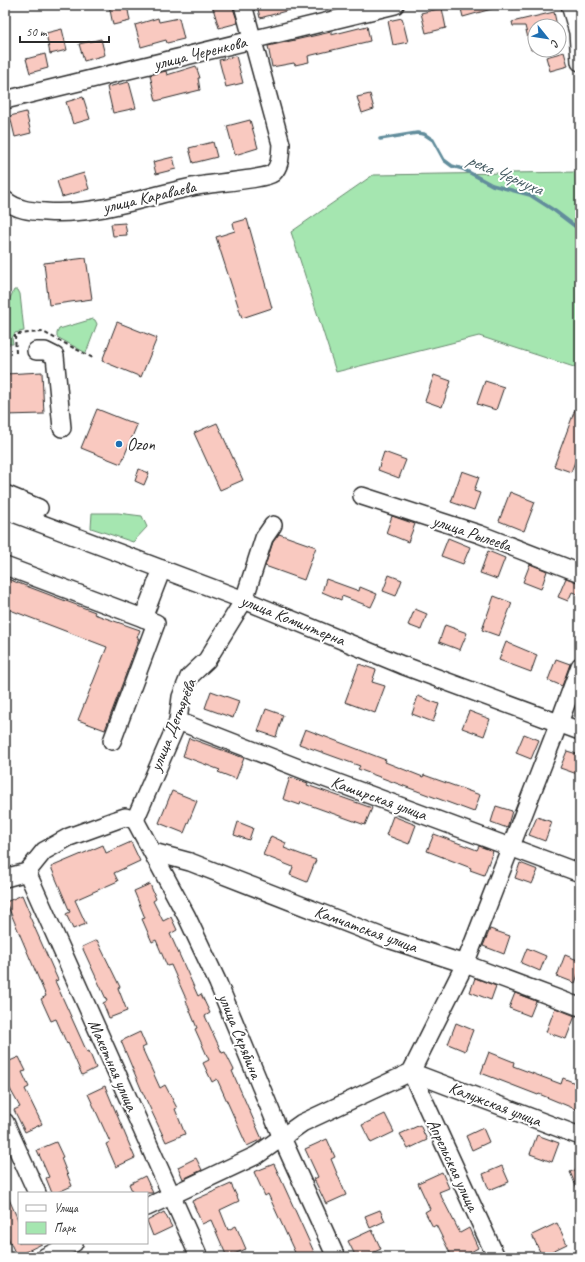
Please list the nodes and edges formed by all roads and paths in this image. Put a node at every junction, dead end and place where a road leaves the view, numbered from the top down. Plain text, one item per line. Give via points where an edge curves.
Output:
1 (243, 5) edge
2 (395, 5) edge
3 (570, 5) edge
4 (253, 40) junction
5 (580, 62) edge
6 (5, 100) edge
7 (9, 203) edge
8 (36, 351) dead end
9 (62, 428) dead end
10 (5, 494) edge
11 (362, 496) dead end
12 (39, 508) dead end
13 (5, 510) edge
14 (273, 525) dead end
15 (5, 566) edge
16 (162, 569) junction
17 (580, 573) edge
18 (244, 600) junction
19 (143, 618) junction
20 (580, 666) edge
21 (178, 721) junction
22 (560, 723) junction
23 (580, 731) edge
24 (112, 741) dead end
25 (135, 820) junction
26 (511, 846) junction
27 (153, 852) junction
28 (27, 872) junction
29 (580, 873) edge
30 (5, 878) edge
31 (465, 964) junction
32 (580, 1007) edge
33 (411, 1072) junction
34 (5, 1122) edge
35 (580, 1136) edge
36 (282, 1138) junction
37 (36, 1192) edge
38 (171, 1196) junction
39 (148, 1207) edge
40 (65, 1248) edge
41 (45, 1257) edge
42 (199, 1257) edge
43 (336, 1257) edge
44 (496, 1257) edge

1 - 4 street
2 - 4 street, улица Черенкова
3 - 5 street via 578,32
4 - 6 street, улица Черенкова
4 - 7 street, улица Караваева via 280,144 280,162 272,173 261,177 192,186 113,207 65,214 29,211
8 - 9 street via 49,352 55,356
10 - 12 street
11 - 17 street, улица Рылеева via 479,534
13 - 16 street, улица Коминтерна
14 - 18 street, улица Дегтярёва via 264,538
15 - 19 street
16 - 18 street, улица Коминтерна
16 - 19 street
18 - 21 street, улица Дегтярёва via 207,660 189,677 181,697
18 - 22 street, улица Коминтерна via 402,665
19 - 24 street via 156,623
20 - 22 street
21 - 25 street, улица Дегтярёва
21 - 26 street, Каширская улица
22 - 23 street, улица Коминтерна
22 - 26 street
25 - 27 street, улица Скрябина
25 - 28 street via 116,820 69,837 44,851
26 - 29 street, Каширская улица
26 - 31 street
27 - 31 street, Камчатская улица via 190,862 385,938
27 - 36 street, улица Скрябина via 218,984
28 - 30 street
28 - 38 street, Макетная улица
31 - 32 street, Камчатская улица
31 - 33 street
33 - 35 street, Калужская улица
33 - 36 street via 302,1123
33 - 44 street, Апрельская улица
34 - 37 street
36 - 38 street via 257,1155
36 - 43 street, улица Скрябина
38 - 39 street
38 - 42 street, Макетная улица
40 - 41 street

